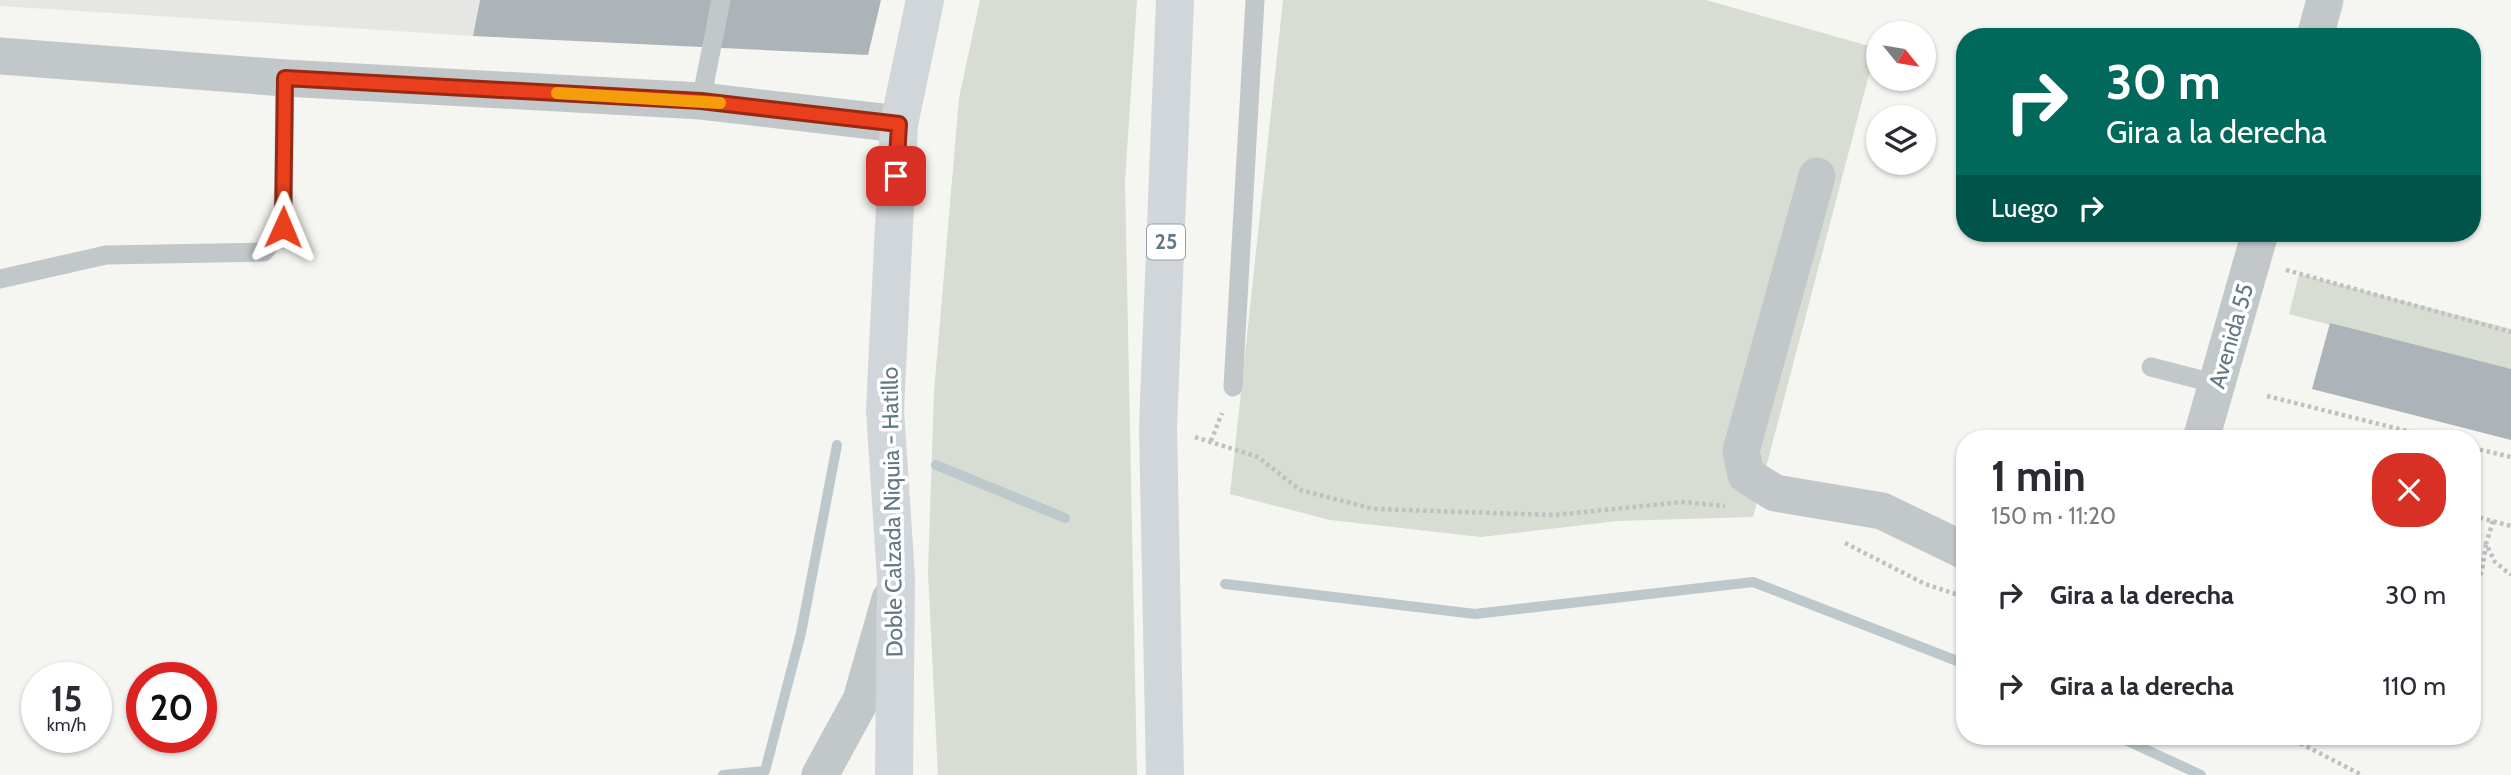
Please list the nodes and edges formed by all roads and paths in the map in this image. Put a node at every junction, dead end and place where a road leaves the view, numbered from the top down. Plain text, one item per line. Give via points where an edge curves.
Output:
1 (721, 0) edge
2 (925, 0) edge
3 (1175, 0) edge
4 (1255, 0) edge
5 (2325, 0) edge
6 (2317, 28) edge
7 (0, 56) edge
8 (285, 78) junction
9 (701, 101) junction
10 (899, 124) junction
11 (1817, 176) dead end
12 (2256, 247) edge
13 (0, 279) edge
14 (2511, 332) edge
15 (2151, 367) dead end
16 (2217, 384) junction
17 (1233, 387) dead end
18 (2267, 396) dead end
19 (1158, 428) junction
20 (2204, 430) edge
21 (2403, 430) edge
22 (2481, 450) edge
23 (2511, 457) edge
24 (1735, 507) dead end
25 (2481, 518) edge
26 (2493, 521) junction
27 (2511, 526) edge
28 (1833, 537) dead end
29 (2486, 544) junction
30 (1956, 547) edge
31 (2481, 573) edge
32 (2511, 575) edge
33 (896, 578) junction
34 (1956, 594) edge
35 (2304, 745) edge
36 (820, 775) edge
37 (894, 775) edge
38 (1165, 775) edge
39 (2362, 775) edge

1 - 9 lane
2 - 10 highway, Doble Calzada Niquia - Hatillo
3 - 19 highway, 25
4 - 17 lane
5 - 6 street
7 - 8 street
8 - 9 street
8 - 13 lane via 283,227 264,252 106,256
9 - 10 street
10 - 33 highway, Doble Calzada Niquia - Hatillo via 886,410
11 - 30 street via 1741,451 1746,475 1775,493 1882,511
12 - 14 path
12 - 16 street, Avenida 55
15 - 16 lane
16 - 20 street, Avenida 55
18 - 21 path
19 - 24 path via 1258,457 1300,490 1374,509 1554,515 1683,502
19 - 38 highway, 25
22 - 23 path
25 - 26 path
26 - 27 path
26 - 29 path
28 - 34 path via 1925,584
29 - 31 path
29 - 32 path via 2496,562
33 - 36 street via 861,700
33 - 37 highway, Doble Calzada Niquia - Hatillo
35 - 39 path

